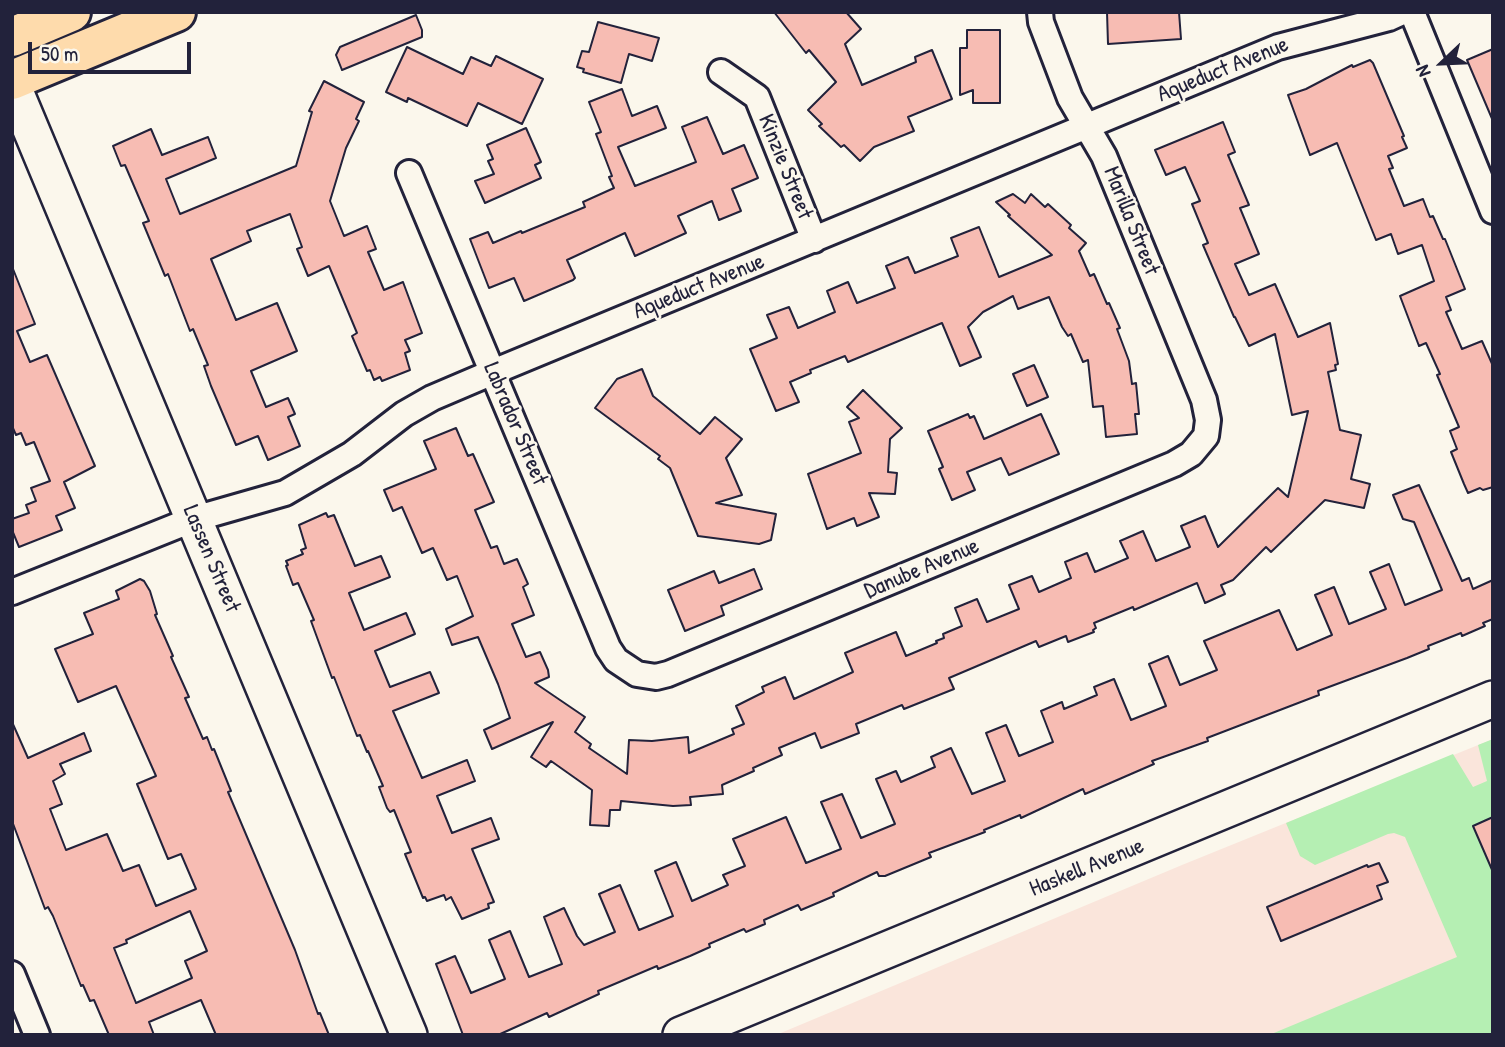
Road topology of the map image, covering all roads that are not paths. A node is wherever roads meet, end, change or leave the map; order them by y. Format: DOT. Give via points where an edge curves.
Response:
graph roads {
  1 [pos="114,12"];
  2 [pos="176,12"];
  3 [pos="1041,12"];
  4 [pos="1402,12"];
  5 [pos="1412,12"];
  6 [pos="45,35"];
  7 [pos="12,54"];
  8 [pos="721,72"];
  9 [pos="12,82"];
  10 [pos="1086,125"];
  11 [pos="409,173"];
  12 [pos="1493,211"];
  13 [pos="814,240"];
  14 [pos="493,372"];
  15 [pos="1206,436"];
  16 [pos="194,519"];
  17 [pos="12,592"];
  18 [pos="628,670"];
  19 [pos="1493,699"];
  20 [pos="12,974"];
  21 [pos="37,1035"];
  22 [pos="409,1035"];
  23 [pos="681,1035"];
  1 -- 6 [label="highway"];
  2 -- 6 [label="highway"];
  3 -- 10 [label="street, Marilla Street" via="1041,23 1070,98"];
  4 -- 10 [label="street, Aqueduct Avenue" via="1278,47"];
  5 -- 12 [label="street"];
  6 -- 7 [label="highway"];
  6 -- 9 [label="highway"];
  8 -- 13 [label="street, Kinzie Street" via="757,97"];
  9 -- 16 [label="main road, Lassen Street"];
  10 -- 13 [label="street, Aqueduct Avenue"];
  10 -- 15 [label="street, Marilla Street" via="1104,156 1204,400"];
  11 -- 14 [label="street, Labrador Street"];
  13 -- 14 [label="street, Aqueduct Avenue"];
  14 -- 16 [label="street, Aqueduct Avenue" via="404,414 300,486"];
  14 -- 18 [label="street, Labrador Street" via="608,648"];
  15 -- 18 [label="street, Danube Avenue" via="1191,454 1174,464 668,674 646,676"];
  16 -- 17 [label="street, Aqueduct Avenue"];
  16 -- 22 [label="main road, Lassen Street"];
  19 -- 23 [label="main road, Haskell Avenue"];
  20 -- 21 [label="street"];
}
